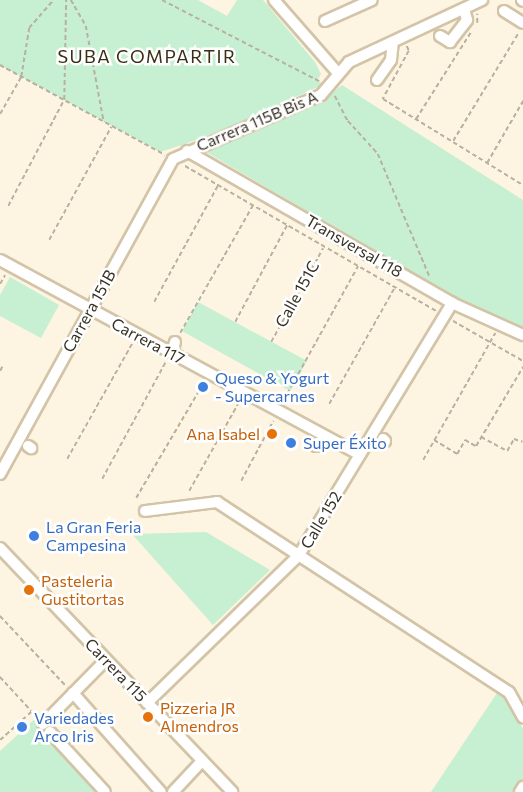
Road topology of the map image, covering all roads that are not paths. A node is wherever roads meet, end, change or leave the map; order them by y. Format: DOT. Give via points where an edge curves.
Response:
graph roads {
  1 [pos="274,0"];
  2 [pos="372,0"];
  3 [pos="473,5"];
  4 [pos="504,12"];
  5 [pos="325,21"];
  6 [pos="523,25"];
  7 [pos="440,36"];
  8 [pos="398,40"];
  9 [pos="337,72"];
  10 [pos="377,80"];
  11 [pos="181,154"];
  12 [pos="5,263"];
  13 [pos="452,303"];
  14 [pos="90,309"];
  15 [pos="523,335"];
  16 [pos="360,455"];
  17 [pos="0,474"];
  18 [pos="145,511"];
  19 [pos="1,550"];
  20 [pos="299,555"];
  21 [pos="106,660"];
  22 [pos="73,693"];
  23 [pos="147,703"];
  24 [pos="523,717"];
  25 [pos="202,761"];
  26 [pos="523,787"];
  27 [pos="105,792"];
  28 [pos="161,792"];
  29 [pos="173,792"];
  30 [pos="232,792"];
  31 [pos="520,792"];
  1 -- 9 [label="street"];
  2 -- 5 [label="street"];
  3 -- 7 [label="street" via="450,42"];
  3 -- 8 [label="street"];
  4 -- 6 [label="street"];
  8 -- 9 [label="street"];
  8 -- 10 [label="street" via="391,60"];
  9 -- 11 [label="street, Carrera 115B Bis A" via="330,87"];
  11 -- 13 [label="street, Transversal 118"];
  11 -- 14 [label="street, Carrera 151B"];
  12 -- 14 [label="street, Carrera 117"];
  13 -- 15 [label="street, Transversal 118"];
  13 -- 16 [label="street, Calle 152"];
  14 -- 16 [label="street, Carrera 117" via="137,335 175,344 208,374"];
  14 -- 17 [label="street, Carrera 151B"];
  16 -- 20 [label="street, Calle 152"];
  18 -- 20 [label="street" via="217,502"];
  19 -- 21 [label="street, Carrera 115"];
  20 -- 23 [label="street, Calle 152"];
  20 -- 24 [label="street" via="509,692"];
  21 -- 22 [label="street"];
  21 -- 23 [label="street, Carrera 115"];
  22 -- 27 [label="street" via="47,728"];
  22 -- 28 [label="street"];
  23 -- 25 [label="street, Carrera 115"];
  25 -- 29 [label="street"];
  25 -- 30 [label="street, Carrera 115"];
  26 -- 31 [label="street"];
}
